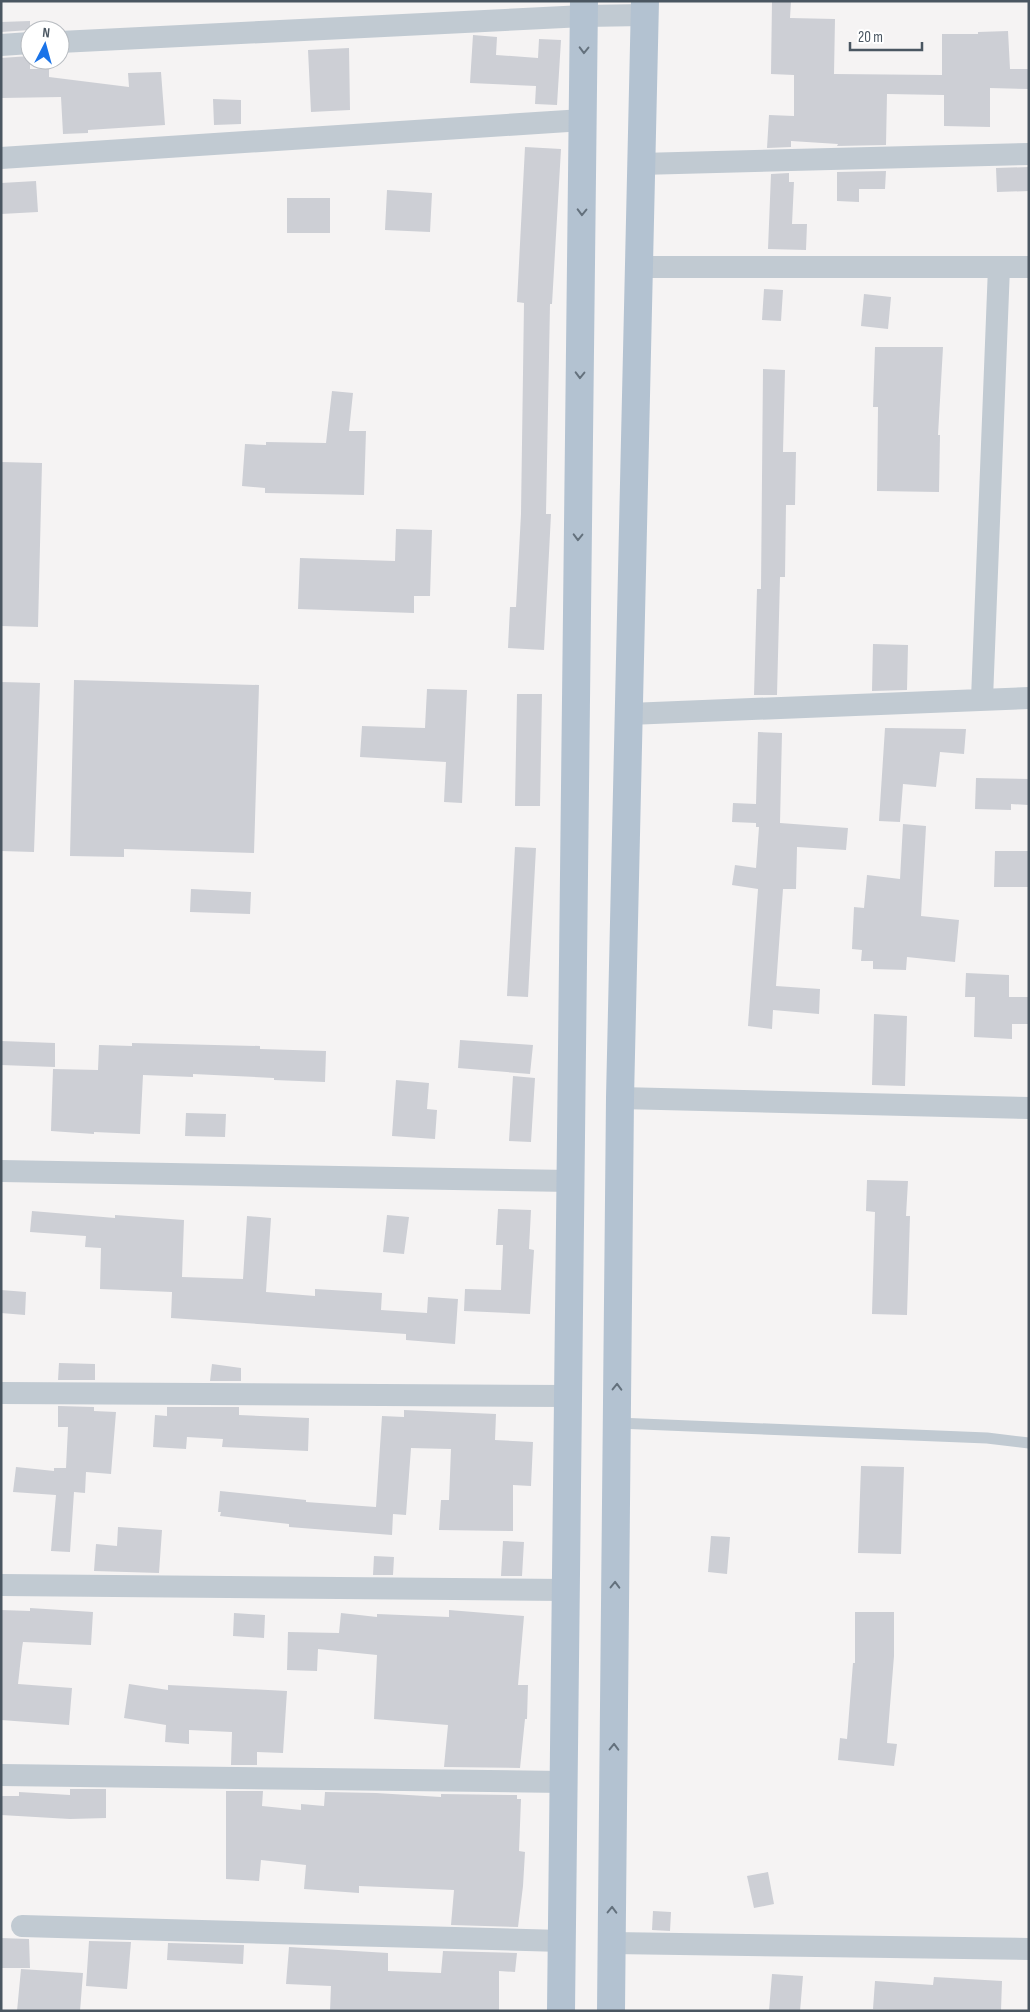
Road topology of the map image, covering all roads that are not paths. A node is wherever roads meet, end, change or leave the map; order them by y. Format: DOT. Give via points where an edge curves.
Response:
graph roads {
  1 [pos="644,8"];
  2 [pos="584,9"];
  3 [pos="70,41"];
  4 [pos="20,44"];
  5 [pos="1,45"];
  6 [pos="583,120"];
  7 [pos="1029,154"];
  8 [pos="1,158"];
  9 [pos="640,164"];
  10 [pos="638,267"];
  11 [pos="999,267"];
  12 [pos="1029,267"];
  13 [pos="1029,698"];
  14 [pos="982,699"];
  15 [pos="629,714"];
  16 [pos="620,1098"];
  17 [pos="1029,1108"];
  18 [pos="1,1171"];
  19 [pos="570,1180"];
  20 [pos="1,1393"];
  21 [pos="568,1396"];
  22 [pos="617,1423"];
  23 [pos="1029,1443"];
  24 [pos="1,1585"];
  25 [pos="566,1590"];
  26 [pos="1,1775"];
  27 [pos="564,1782"];
  28 [pos="22,1926"];
  29 [pos="562,1942"];
  30 [pos="612,1943"];
  31 [pos="1029,1949"];
  32 [pos="561,2011"];
  33 [pos="611,2011"];
  1 -- 2 [label="street"];
  1 -- 9 [label="main road"];
  2 -- 3 [label="street"];
  2 -- 6 [label="main road, one-way"];
  4 -- 5 [label="street"];
  6 -- 8 [label="street"];
  6 -- 19 [label="main road, one-way"];
  7 -- 9 [label="street"];
  9 -- 10 [label="main road"];
  10 -- 11 [label="street"];
  10 -- 15 [label="main road"];
  11 -- 12 [label="street"];
  11 -- 14 [label="street"];
  13 -- 14 [label="street"];
  14 -- 15 [label="street"];
  15 -- 16 [label="main road"];
  16 -- 17 [label="street"];
  22 -- 16 [label="main road, one-way"];
  18 -- 19 [label="street"];
  19 -- 21 [label="main road"];
  20 -- 21 [label="street"];
  21 -- 25 [label="main road"];
  22 -- 23 [label="lane" via="978,1438"];
  30 -- 22 [label="main road, one-way"];
  24 -- 25 [label="street"];
  25 -- 27 [label="main road"];
  26 -- 27 [label="street"];
  27 -- 29 [label="main road"];
  28 -- 29 [label="street"];
  29 -- 32 [label="main road"];
  30 -- 31 [label="street"];
  30 -- 33 [label="main road"];
}
